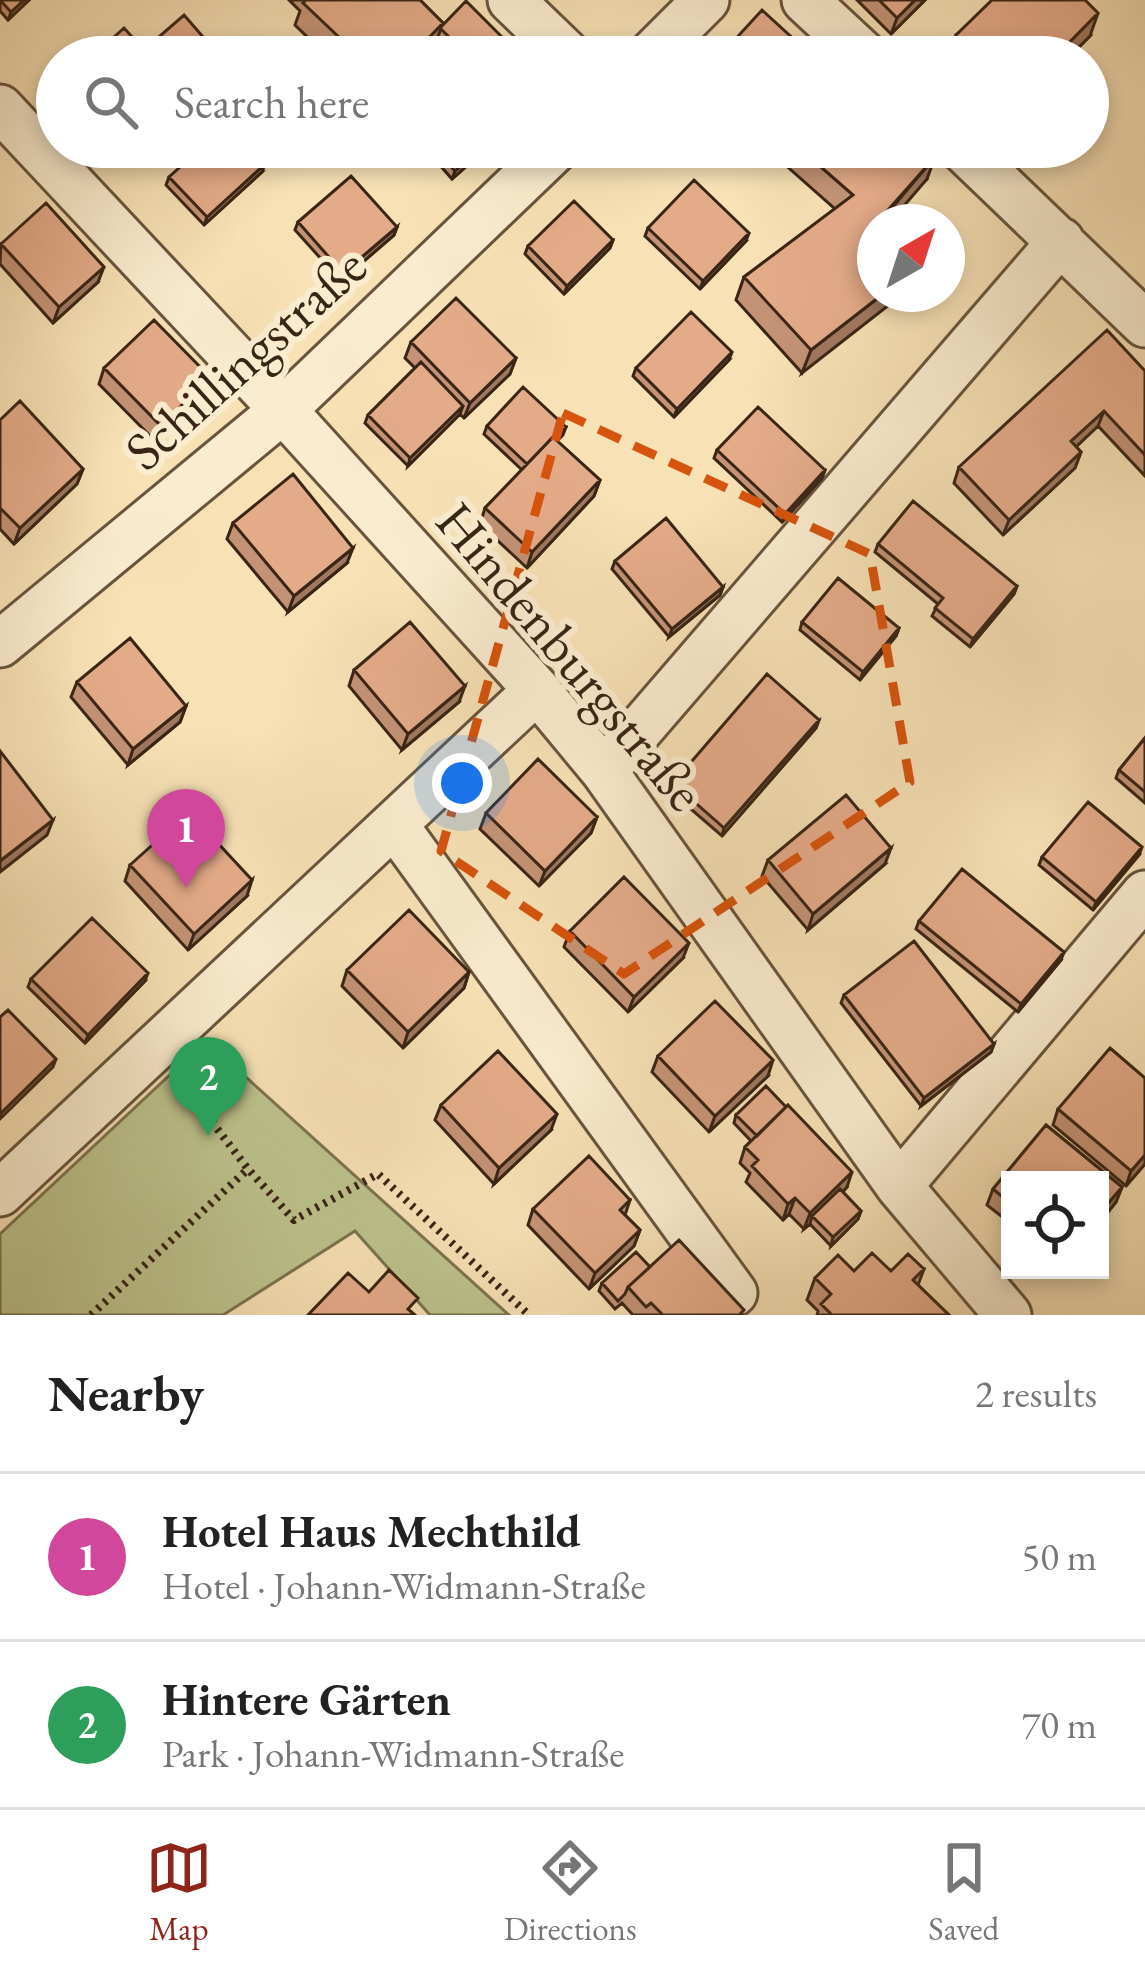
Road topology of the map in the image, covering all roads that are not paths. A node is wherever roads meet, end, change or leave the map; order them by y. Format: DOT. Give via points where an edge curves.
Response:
graph roads {
  1 [pos="511,0"];
  2 [pos="706,0"];
  3 [pos="806,0"];
  4 [pos="548,36"];
  5 [pos="671,36"];
  6 [pos="844,36"];
  7 [pos="0,108"];
  8 [pos="36,146"];
  9 [pos="56,168"];
  10 [pos="535,168"];
  11 [pos="983,168"];
  12 [pos="1061,242"];
  13 [pos="1145,324"];
  14 [pos="283,410"];
  15 [pos="1,642"];
  16 [pos="537,690"];
  17 [pos="604,772"];
  18 [pos="394,824"];
  19 [pos="1145,894"];
  20 [pos="899,1186"];
  21 [pos="0,1193"];
  22 [pos="734,1293"];
  23 [pos="1008,1315"];
  1 -- 4 [label="street"];
  2 -- 5 [label="street"];
  3 -- 6 [label="street"];
  7 -- 8 [label="street, Hindenburgstraße"];
  9 -- 14 [label="street, Hindenburgstraße"];
  10 -- 14 [label="street, Schillingstraße"];
  11 -- 12 [label="street"];
  12 -- 13 [label="street"];
  12 -- 17 [label="street"];
  14 -- 15 [label="street, Schillingstraße"];
  14 -- 16 [label="street, Hindenburgstraße"];
  16 -- 17 [label="street, Hindenburgstraße"];
  16 -- 18 [label="street"];
  17 -- 20 [label="street, Hindenburgstraße"];
  18 -- 21 [label="street"];
  18 -- 22 [label="street"];
  19 -- 20 [label="street"];
  20 -- 23 [label="street, Hindenburgstraße"];
}
